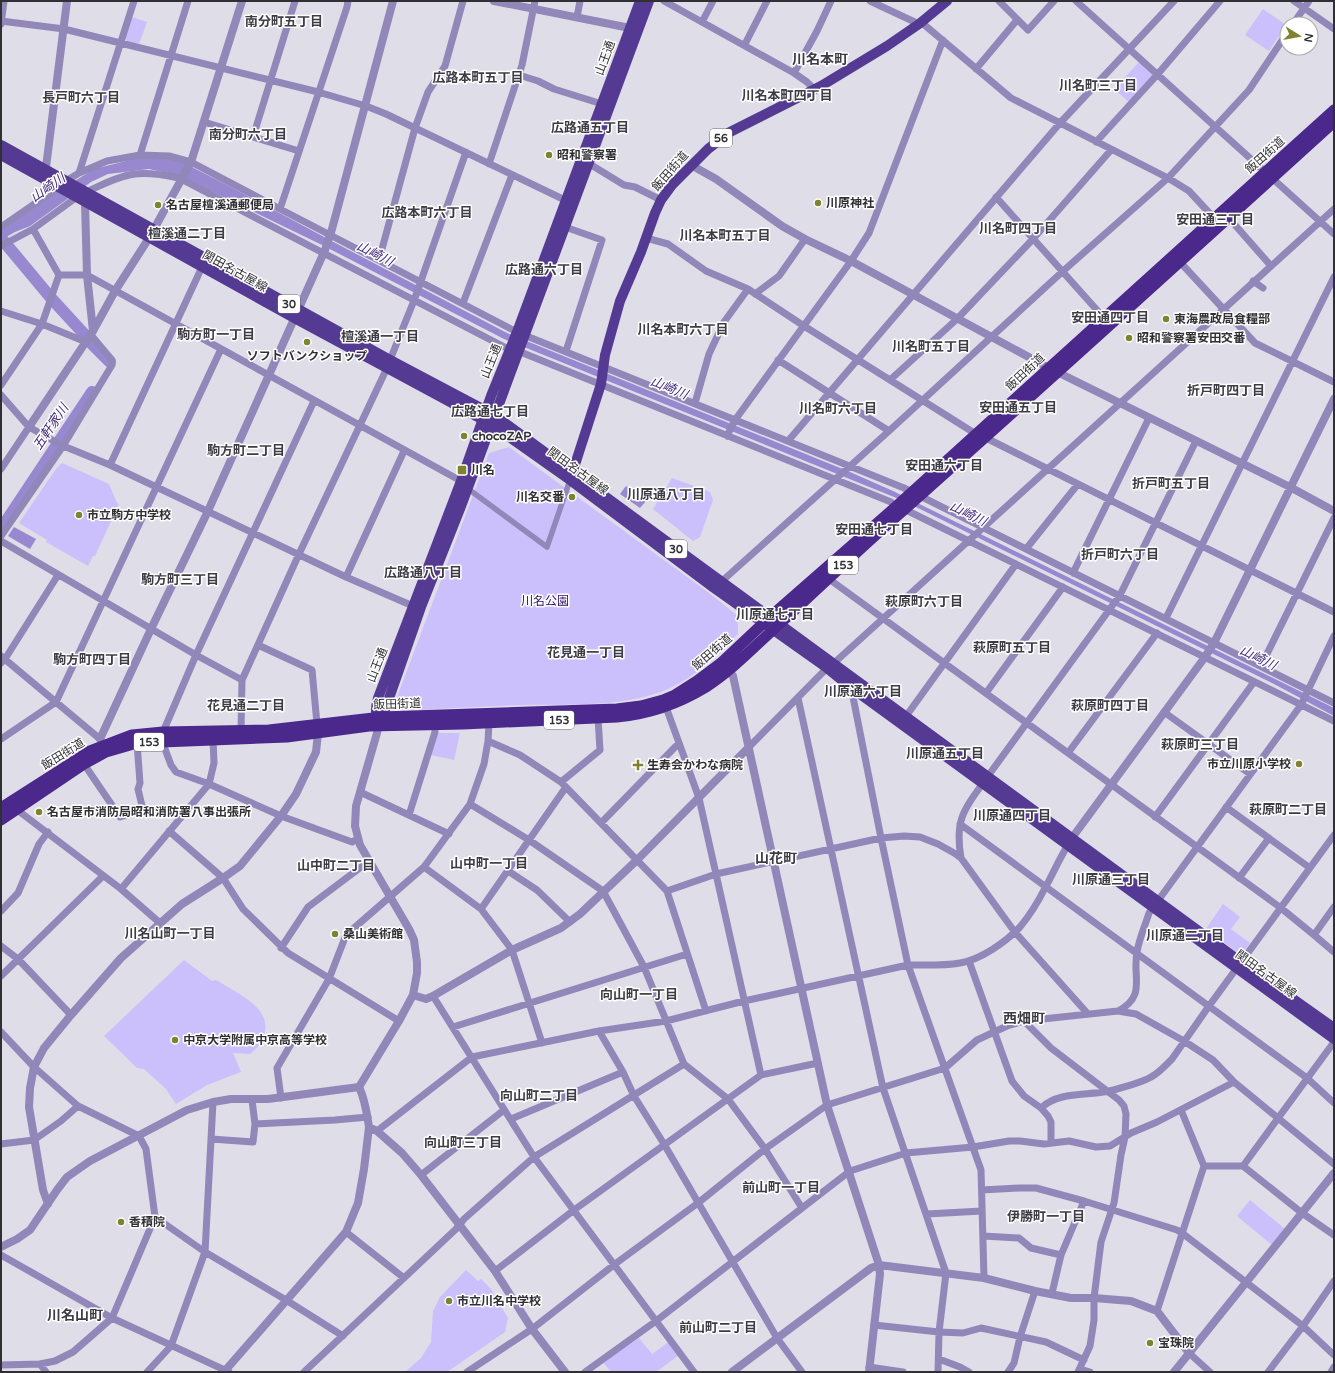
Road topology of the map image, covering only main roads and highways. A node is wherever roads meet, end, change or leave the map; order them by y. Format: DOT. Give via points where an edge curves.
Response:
graph roads {
  1 [pos="640,1"];
  2 [pos="649,1"];
  3 [pos="947,1"];
  4 [pos="1334,110"];
  5 [pos="1334,122"];
  6 [pos="1,145"];
  7 [pos="1,155"];
  8 [pos="45,174"];
  9 [pos="1269,174"];
  10 [pos="570,202"];
  11 [pos="152,234"];
  12 [pos="296,313"];
  13 [pos="520,334"];
  14 [pos="1053,370"];
  15 [pos="488,417"];
  16 [pos="571,476"];
  17 [pos="464,485"];
  18 [pos="902,507"];
  19 [pos="767,620"];
  20 [pos="776,627"];
  21 [pos="830,666"];
  22 [pos="379,720"];
  23 [pos="903,720"];
  24 [pos="318,729"];
  25 [pos="162,736"];
  26 [pos="103,745"];
  27 [pos="2,817"];
  28 [pos="1239,965"];
  29 [pos="1334,1028"];
  30 [pos="1334,1039"];
  1 -- 10 [label="main road, 山王通" via="602,104"];
  2 -- 10 [label="main road, 山王通" via="588,163"];
  3 -- 16 [label="main road, 飯田街道 / 56" via="887,46 814,89 730,132 708,149 672,185 661,200 620,301 605,356 601,384"];
  4 -- 9 [label="highway, 飯田街道 / 153"];
  5 -- 9 [label="highway, 飯田街道 / 153"];
  6 -- 8 [label="main road, 関田名古屋線 / 30"];
  7 -- 8 [label="main road, 関田名古屋線 / 30"];
  8 -- 11 [label="main road, 関田名古屋線 / 30"];
  9 -- 14 [label="highway, 飯田街道 / 153" via="1214,218 1104,318"];
  9 -- 14 [label="highway, 飯田街道 / 153" via="1228,218"];
  10 -- 13 [label="main road, 山王通"];
  10 -- 13 [label="main road, 山王通" via="565,227"];
  11 -- 12 [label="main road, 関田名古屋線 / 30"];
  11 -- 12 [label="main road, 関田名古屋線 / 30" via="202,267"];
  12 -- 15 [label="main road, 関田名古屋線 / 30"];
  13 -- 15 [label="main road, 山王通"];
  14 -- 18 [label="highway, 飯田街道 / 153"];
  15 -- 16 [label="main road, 関田名古屋線 / 30"];
  15 -- 17 [label="main road, 山王通"];
  16 -- 19 [label="main road, 関田名古屋線 / 30" via="721,582"];
  16 -- 19 [label="main road, 関田名古屋線 / 30" via="714,588"];
  17 -- 22 [label="main road, 山王通"];
  17 -- 22 [label="main road, 山王通" via="378,698 375,708"];
  18 -- 19 [label="highway, 飯田街道 / 153"];
  18 -- 20 [label="highway, 飯田街道 / 153"];
  19 -- 20 [label="main road, 関田名古屋線 / 30"];
  19 -- 22 [label="highway, 飯田街道 / 153" via="697,681 675,695 632,708"];
  20 -- 21 [label="main road, 関田名古屋線 / 30"];
  20 -- 22 [label="highway, 飯田街道 / 153" via="728,671 705,688 666,707 638,715 435,725"];
  21 -- 23 [label="main road, 関田名古屋線 / 30"];
  21 -- 23 [label="main road, 関田名古屋線 / 30" via="853,689"];
  22 -- 24 [label="highway, 飯田街道 / 153"];
  23 -- 28 [label="main road, 関田名古屋線 / 30"];
  24 -- 25 [label="highway, 飯田街道 / 153"];
  24 -- 25 [label="highway, 飯田街道 / 153" via="279,738 213,739"];
  25 -- 26 [label="highway, 飯田街道 / 153" via="137,743"];
  25 -- 26 [label="highway, 飯田街道 / 153" via="132,735"];
  26 -- 27 [label="highway, 飯田街道 / 153" via="90,751"];
  26 -- 27 [label="highway, 飯田街道 / 153" via="84,764"];
  28 -- 29 [label="main road, 関田名古屋線 / 30"];
  28 -- 30 [label="main road, 関田名古屋線 / 30"];
}
